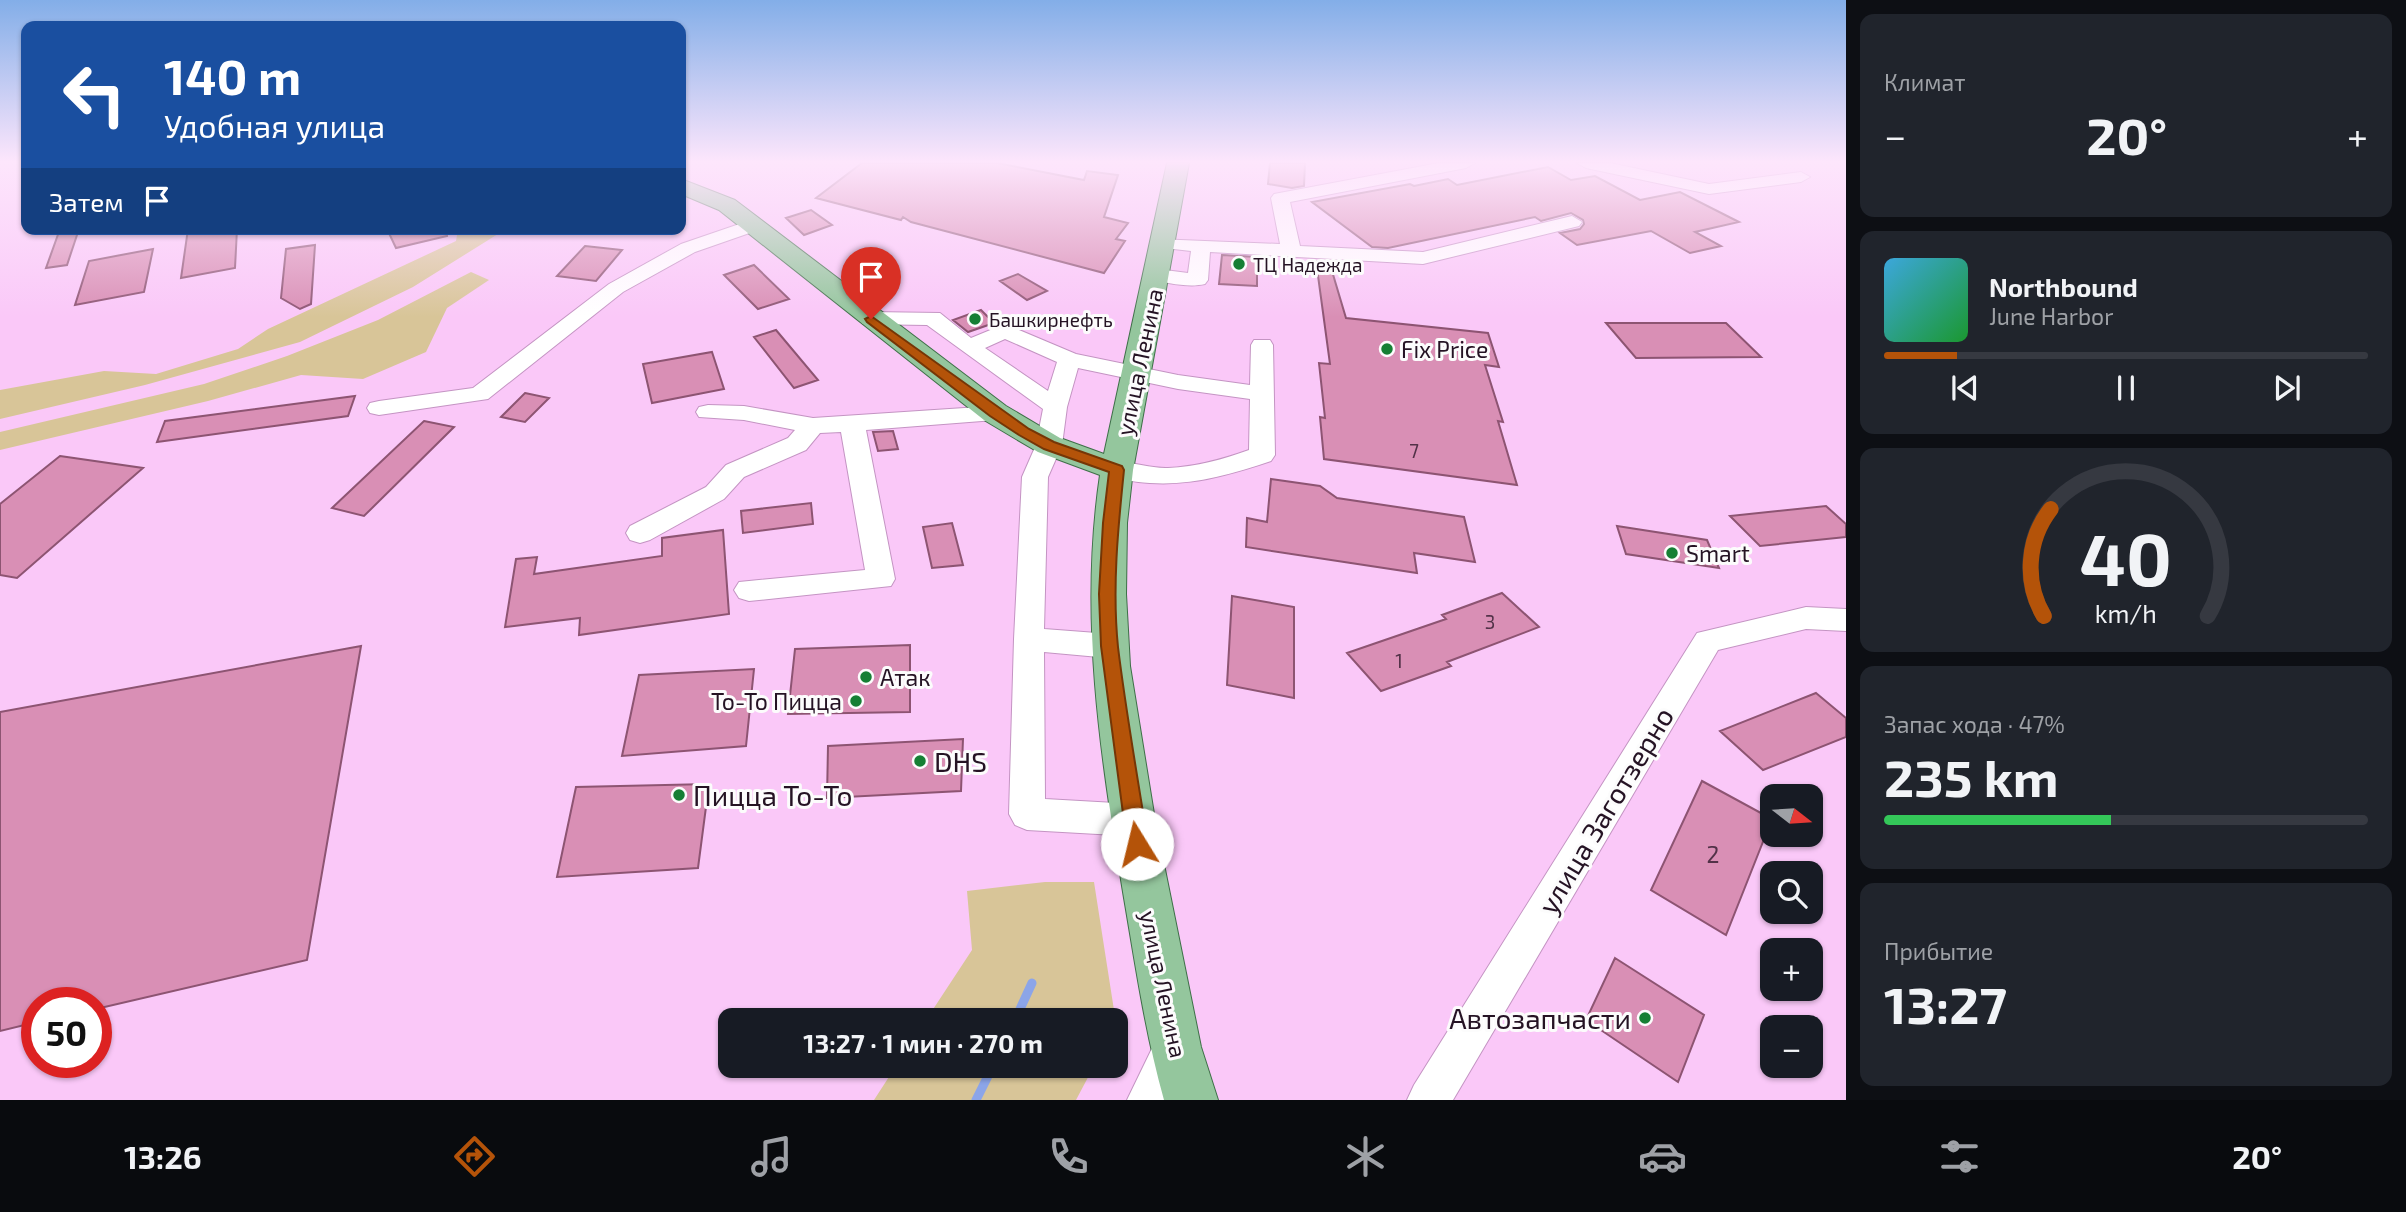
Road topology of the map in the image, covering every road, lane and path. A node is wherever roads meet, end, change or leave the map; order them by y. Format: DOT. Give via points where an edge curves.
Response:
graph roads {
  1 [pos="740,214"];
  2 [pos="1168,214"];
  3 [pos="1283,214"];
  4 [pos="1572,222"];
  5 [pos="754,225"];
  6 [pos="1201,246"];
  7 [pos="1291,251"];
  8 [pos="1160,259"];
  9 [pos="871,319"];
  10 [pos="1262,345"];
  11 [pos="969,347"];
  12 [pos="1069,359"];
  13 [pos="1137,374"];
  14 [pos="1262,394"];
  15 [pos="1055,407"];
  16 [pos="379,408"];
  17 [pos="708,412"];
  18 [pos="995,413"];
  19 [pos="852,423"];
  20 [pos="813,426"];
  21 [pos="1049,445"];
  22 [pos="1117,470"];
  23 [pos="640,533"];
  24 [pos="749,590"];
  25 [pos="1846,620"];
  26 [pos="1029,639"];
  27 [pos="1110,646"];
  28 [pos="1133,820"];
  29 [pos="1175,1047"];
  30 [pos="1149,1100"];
  31 [pos="1191,1100"];
  32 [pos="1429,1100"];
  1 -- 5 [label="main road"];
  2 -- 8 [label="main road, улица Ленина"];
  3 -- 7 [label="street"];
  4 -- 7 [label="street" via="1423,258"];
  5 -- 9 [label="main road"];
  5 -- 16 [label="street" via="688,248 616,288 480,394"];
  6 -- 7 [label="street"];
  6 -- 8 [label="street"];
  6 -- 8 [label="street" via="1198,280"];
  8 -- 13 [label="main road, улица Ленина"];
  9 -- 11 [label="street" via="932,318"];
  9 -- 18 [label="main road"];
  10 -- 14 [label="street"];
  11 -- 12 [label="street" via="1005,331"];
  11 -- 15 [label="street"];
  12 -- 13 [label="street"];
  12 -- 15 [label="street"];
  13 -- 14 [label="street"];
  13 -- 22 [label="main road, улица Ленина"];
  14 -- 22 [label="street" via="1262,455 1223,468 1167,477"];
  15 -- 21 [label="street"];
  17 -- 20 [label="street" via="744,413"];
  18 -- 19 [label="street"];
  18 -- 21 [label="main road"];
  19 -- 20 [label="street"];
  19 -- 24 [label="street" via="881,579"];
  20 -- 23 [label="street" via="797,444 735,471 715,493"];
  21 -- 22 [label="main road"];
  21 -- 26 [label="street" via="1035,477"];
  22 -- 27 [label="main road, улица Ленина" via="1110,535"];
  25 -- 32 [label="street, улица Заготзерно" via="1806,618 1708,641"];
  26 -- 27 [label="street"];
  26 -- 28 [label="street" via="1027,814"];
  27 -- 28 [label="main road, улица Ленина"];
  28 -- 29 [label="main road, улица Ленина"];
  29 -- 30 [label="street"];
  29 -- 31 [label="main road, улица Ленина"];
}
